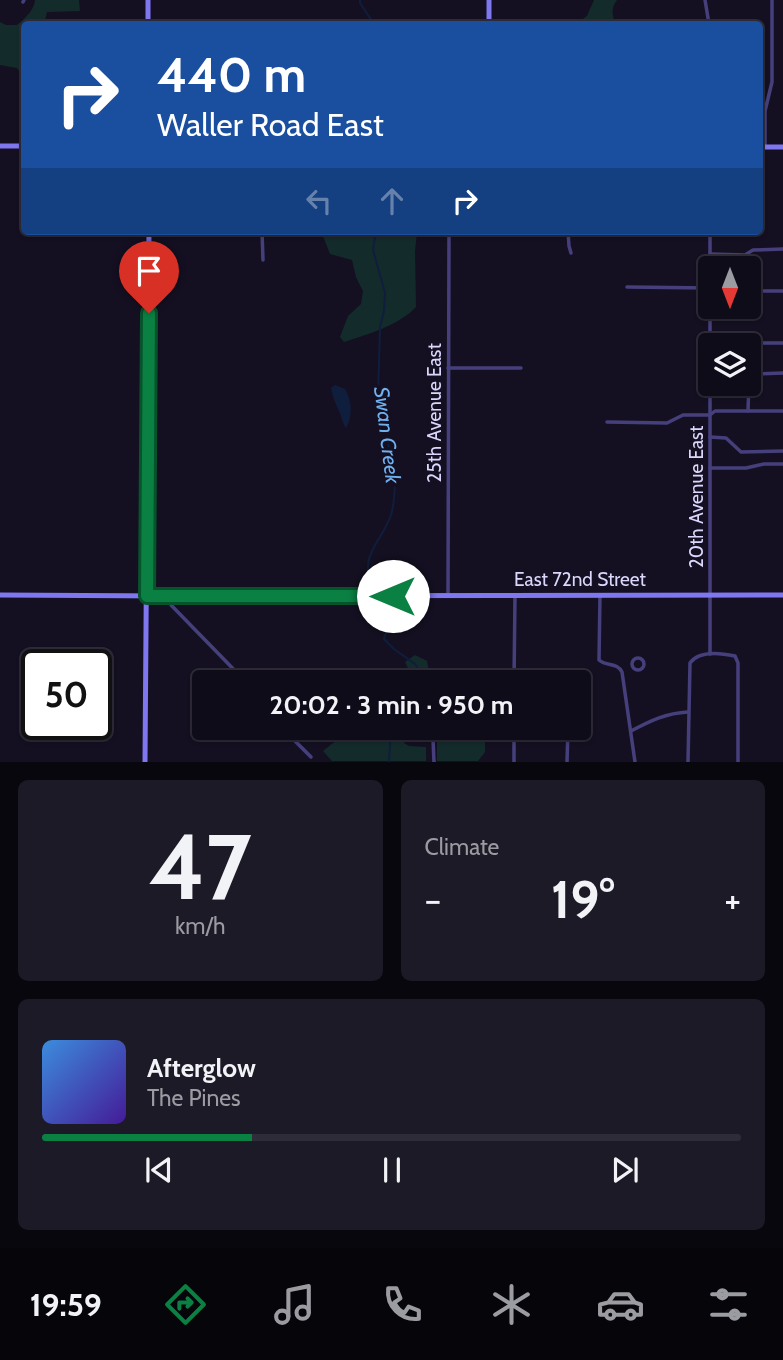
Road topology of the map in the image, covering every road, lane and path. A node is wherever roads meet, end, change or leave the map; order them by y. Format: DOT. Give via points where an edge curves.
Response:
graph roads {
  1 [pos="148,0"];
  2 [pos="489,0"];
  3 [pos="705,0"];
  4 [pos="772,0"];
  5 [pos="148,21"];
  6 [pos="489,21"];
  7 [pos="708,21"];
  8 [pos="763,134"];
  9 [pos="0,146"];
  10 [pos="21,146"];
  11 [pos="763,146"];
  12 [pos="783,146"];
  13 [pos="149,235"];
  14 [pos="262,235"];
  15 [pos="449,235"];
  16 [pos="569,235"];
  17 [pos="710,235"];
  18 [pos="783,249"];
  19 [pos="571,253"];
  20 [pos="710,254"];
  21 [pos="745,255"];
  22 [pos="262,260"];
  23 [pos="627,287"];
  24 [pos="698,288"];
  25 [pos="761,291"];
  26 [pos="783,291"];
  27 [pos="761,343"];
  28 [pos="783,343"];
  29 [pos="448,368"];
  30 [pos="521,368"];
  31 [pos="783,373"];
  32 [pos="761,374"];
  33 [pos="710,396"];
  34 [pos="749,396"];
  35 [pos="748,411"];
  36 [pos="783,411"];
  37 [pos="710,415"];
  38 [pos="607,422"];
  39 [pos="710,438"];
  40 [pos="783,452"];
  41 [pos="783,464"];
  42 [pos="710,468"];
  43 [pos="0,595"];
  44 [pos="515,595"];
  45 [pos="600,595"];
  46 [pos="711,595"];
  47 [pos="783,595"];
  48 [pos="147,596"];
  49 [pos="167,596"];
  50 [pos="448,596"];
  51 [pos="710,654"];
  52 [pos="633,667"];
  53 [pos="234,670"];
  54 [pos="514,670"];
  55 [pos="622,672"];
  56 [pos="688,712"];
  57 [pos="631,730"];
  58 [pos="294,740"];
  59 [pos="433,740"];
  60 [pos="514,740"];
  61 [pos="568,740"];
  62 [pos="311,757"];
  63 [pos="145,761"];
  64 [pos="434,761"];
  65 [pos="514,761"];
  66 [pos="567,761"];
  67 [pos="635,761"];
  68 [pos="688,761"];
  69 [pos="738,761"];
  1 -- 5 [label="main road"];
  2 -- 6 [label="main road"];
  3 -- 7 [label="street"];
  4 -- 8 [label="street" via="772,82"];
  9 -- 10 [label="main road"];
  11 -- 12 [label="main road"];
  13 -- 48 [label="main road"];
  14 -- 22 [label="street"];
  15 -- 29 [label="street, 25th Avenue East"];
  16 -- 19 [label="street"];
  17 -- 20 [label="street, 20th Avenue East"];
  18 -- 21 [label="street"];
  20 -- 21 [label="street"];
  23 -- 24 [label="street"];
  25 -- 26 [label="street"];
  27 -- 28 [label="street"];
  29 -- 30 [label="street"];
  29 -- 50 [label="street, 25th Avenue East"];
  31 -- 32 [label="street"];
  33 -- 37 [label="street, 20th Avenue East"];
  34 -- 35 [label="street"];
  35 -- 36 [label="street"];
  35 -- 37 [label="street"];
  37 -- 38 [label="street" via="683,415 667,424"];
  37 -- 39 [label="street, 20th Avenue East"];
  39 -- 40 [label="street" via="726,438 741,452"];
  39 -- 42 [label="street, 20th Avenue East"];
  41 -- 42 [label="street"];
  42 -- 46 [label="street, 20th Avenue East"];
  43 -- 48 [label="main road, East 72nd Street"];
  44 -- 45 [label="main road, East 72nd Street"];
  44 -- 50 [label="main road, East 72nd Street"];
  44 -- 54 [label="street"];
  45 -- 46 [label="main road, East 72nd Street"];
  45 -- 55 [label="street" via="600,662 616,665"];
  46 -- 47 [label="main road, East 72nd Street"];
  46 -- 51 [label="street, 20th Avenue East"];
  48 -- 49 [label="main road, East 72nd Street"];
  48 -- 63 [label="main road"];
  49 -- 50 [label="main road, East 72nd Street"];
  49 -- 53 [label="street" via="171,606"];
  51 -- 56 [label="street" via="699,655 690,663"];
  51 -- 69 [label="street" via="737,659"];
  52 -- 55 [label="street"];
  55 -- 57 [label="street"];
  56 -- 57 [label="street" via="661,716"];
  56 -- 68 [label="street"];
  57 -- 67 [label="street"];
  58 -- 62 [label="street"];
  59 -- 64 [label="street"];
  60 -- 65 [label="street"];
  61 -- 66 [label="street"];
}
